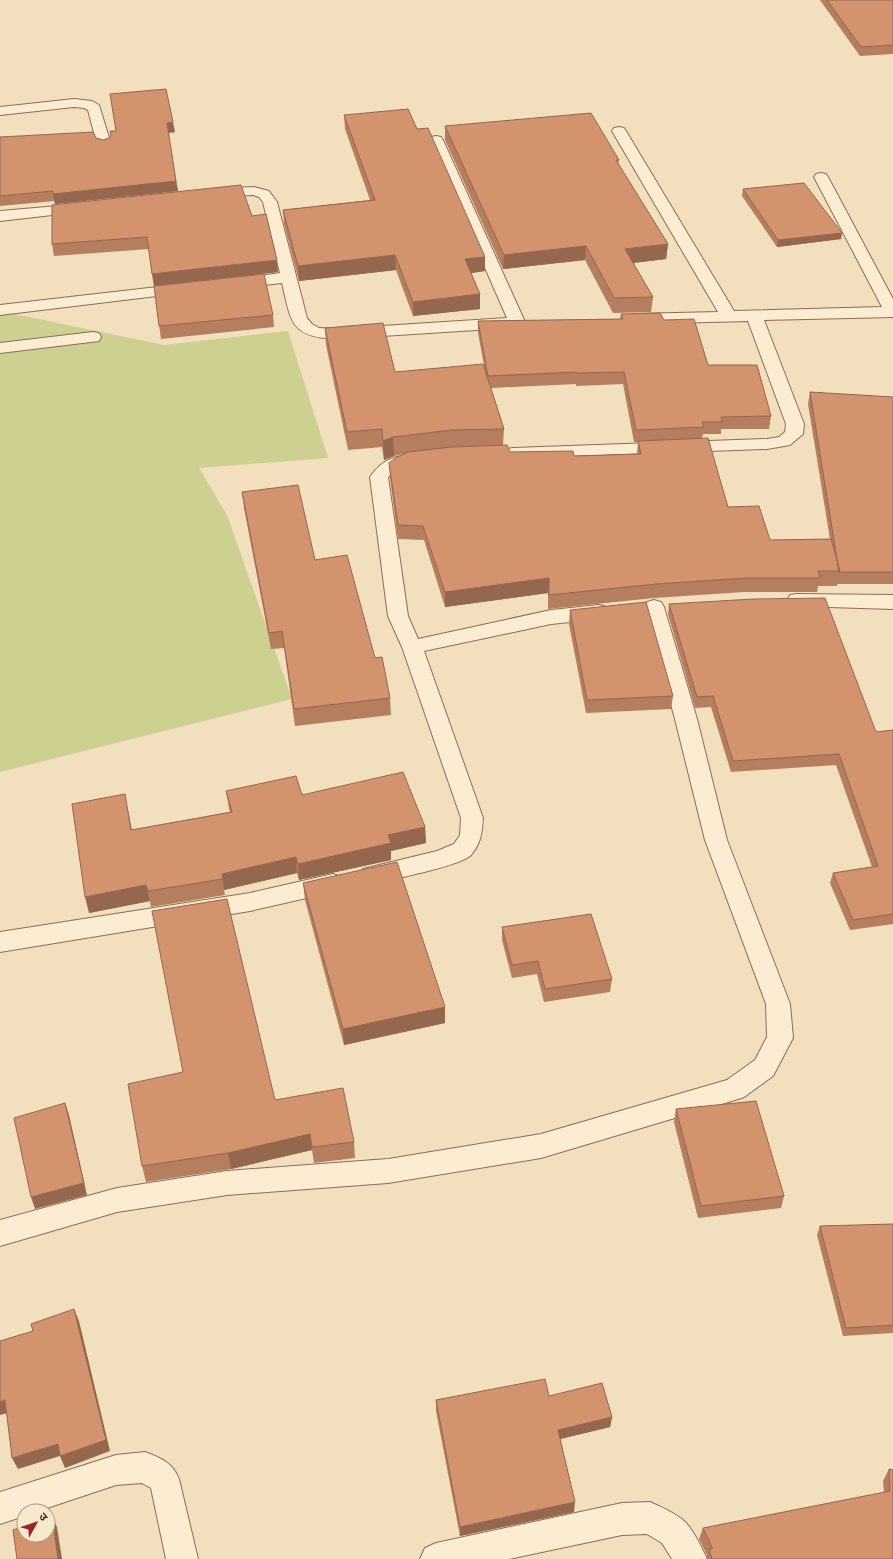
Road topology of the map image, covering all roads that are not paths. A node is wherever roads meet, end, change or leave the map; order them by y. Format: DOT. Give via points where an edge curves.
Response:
graph roads {
  1 [pos="0,111"];
  2 [pos="619,131"];
  3 [pos="436,140"];
  4 [pos="104,144"];
  5 [pos="821,177"];
  6 [pos="196,195"];
  7 [pos="94,206"];
  8 [pos="0,216"];
  9 [pos="289,277"];
  10 [pos="218,285"];
  11 [pos="195,288"];
  12 [pos="0,310"];
  13 [pos="893,312"];
  14 [pos="729,317"];
  15 [pos="755,317"];
  16 [pos="619,320"];
  17 [pos="93,337"];
  18 [pos="0,348"];
  19 [pos="497,454"];
  20 [pos="437,457"];
  21 [pos="782,600"];
  22 [pos="893,602"];
  23 [pos="654,607"];
  24 [pos="615,611"];
  25 [pos="412,647"];
  26 [pos="0,942"];
  27 [pos="0,1233"];
  28 [pos="0,1508"];
  29 [pos="182,1559"];
  30 [pos="436,1559"];
  31 [pos="691,1559"];
  1 -- 4 [label="street" via="74,103 87,104 94,108"];
  2 -- 14 [label="street"];
  3 -- 9 [label="street" via="525,322 335,334 314,332 305,327 299,318"];
  5 -- 13 [label="street"];
  6 -- 9 [label="street" via="235,191 264,194 270,202"];
  7 -- 8 [label="street"];
  9 -- 10 [label="street"];
  11 -- 12 [label="street"];
  13 -- 15 [label="street"];
  14 -- 15 [label="street"];
  14 -- 16 [label="street"];
  15 -- 19 [label="street" via="795,424 794,434 784,442"];
  17 -- 18 [label="street"];
  20 -- 25 [label="street" via="400,461 386,467 379,477 398,616"];
  21 -- 22 [label="street"];
  23 -- 27 [label="street" via="686,719 716,840 778,1004 780,1038 764,1068 735,1089 541,1146 388,1171 227,1183 117,1200"];
  24 -- 25 [label="street" via="552,617"];
  25 -- 26 [label="street" via="472,818 471,836 462,850 441,859 250,902"];
  28 -- 29 [label="street" via="116,1470 145,1467 164,1479"];
  30 -- 31 [label="street" via="622,1519 650,1518 673,1532"];
}
